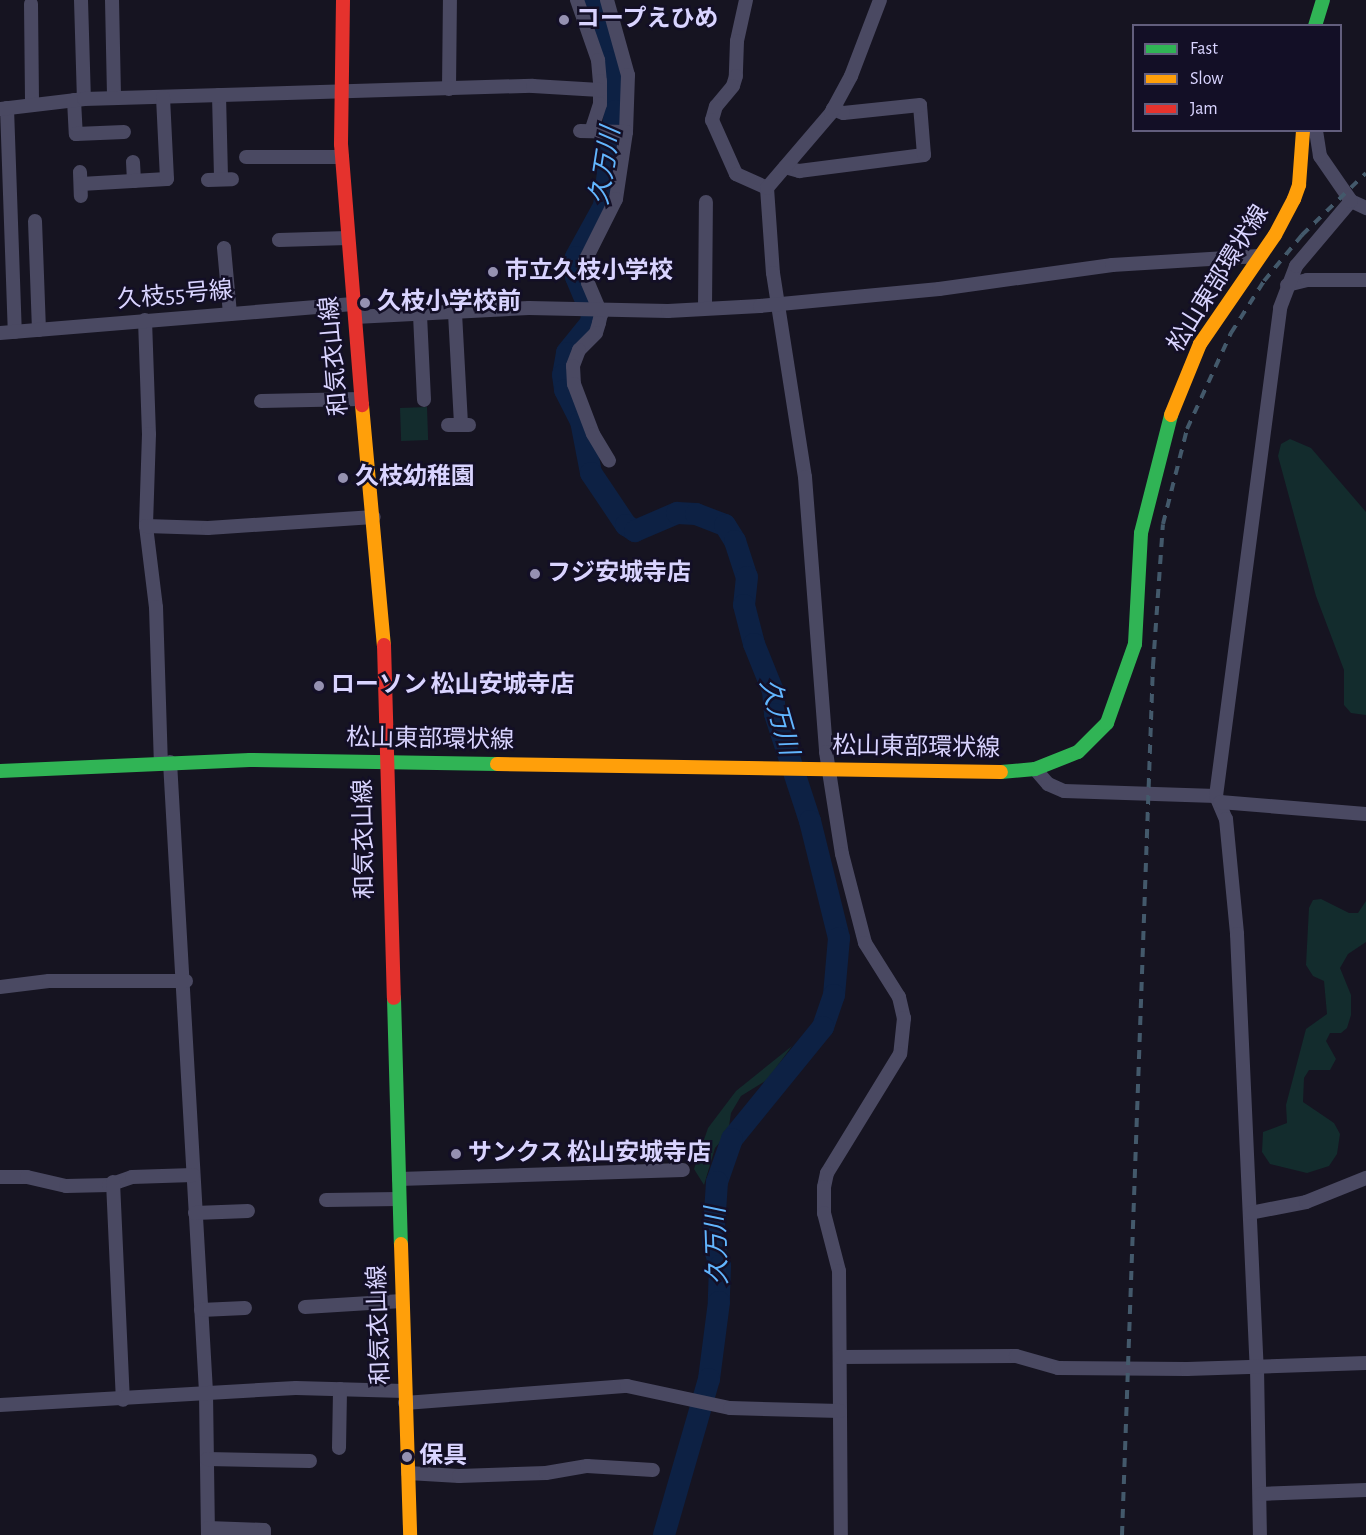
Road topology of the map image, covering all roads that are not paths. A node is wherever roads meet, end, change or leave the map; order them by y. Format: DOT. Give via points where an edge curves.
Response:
graph roads {
  1 [pos="81,0"];
  2 [pos="112,0"];
  3 [pos="343,0"];
  4 [pos="450,0"];
  5 [pos="577,0"];
  6 [pos="607,0"];
  7 [pos="746,0"];
  8 [pos="880,0"];
  9 [pos="1323,0"];
  10 [pos="31,4"];
  11 [pos="1316,24"];
  12 [pos="449,89"];
  13 [pos="600,90"];
  14 [pos="0,93"];
  15 [pos="340,93"];
  16 [pos="219,96"];
  17 [pos="163,97"];
  18 [pos="114,98"];
  19 [pos="79,99"];
  20 [pos="32,105"];
  21 [pos="3,108"];
  22 [pos="833,109"];
  23 [pos="624,132"];
  24 [pos="1303,132"];
  25 [pos="1316,132"];
  26 [pos="116,136"];
  27 [pos="246,157"];
  28 [pos="342,157"];
  29 [pos="134,162"];
  30 [pos="785,167"];
  31 [pos="220,179"];
  32 [pos="134,181"];
  33 [pos="81,184"];
  34 [pos="767,188"];
  35 [pos="1351,201"];
  36 [pos="706,202"];
  37 [pos="1366,208"];
  38 [pos="35,221"];
  39 [pos="348,238"];
  40 [pos="279,240"];
  41 [pos="224,248"];
  42 [pos="1259,256"];
  43 [pos="1366,280"];
  44 [pos="1287,285"];
  45 [pos="777,302"];
  46 [pos="593,307"];
  47 [pos="705,308"];
  48 [pos="354,311"];
  49 [pos="455,313"];
  50 [pos="230,314"];
  51 [pos="420,315"];
  52 [pos="145,320"];
  53 [pos="39,330"];
  54 [pos="15,332"];
  55 [pos="0,333"];
  56 [pos="361,399"];
  57 [pos="424,400"];
  58 [pos="261,401"];
  59 [pos="460,425"];
  60 [pos="609,461"];
  61 [pos="374,517"];
  62 [pos="146,526"];
  63 [pos="386,761"];
  64 [pos="166,762"];
  65 [pos="825,769"];
  66 [pos="1035,769"];
  67 [pos="0,771"];
  68 [pos="1218,799"];
  69 [pos="1366,814"];
  70 [pos="186,981"];
  71 [pos="0,987"];
  72 [pos="683,1170"];
  73 [pos="193,1175"];
  74 [pos="0,1177"];
  75 [pos="1366,1178"];
  76 [pos="399,1179"];
  77 [pos="113,1182"];
  78 [pos="399,1199"];
  79 [pos="326,1200"];
  80 [pos="248,1211"];
  81 [pos="195,1213"];
  82 [pos="1250,1213"];
  83 [pos="402,1301"];
  84 [pos="305,1307"];
  85 [pos="245,1308"];
  86 [pos="201,1310"];
  87 [pos="840,1357"];
  88 [pos="1366,1363"];
  89 [pos="1257,1368"];
  90 [pos="340,1389"];
  91 [pos="206,1394"];
  92 [pos="404,1397"];
  93 [pos="123,1400"];
  94 [pos="0,1406"];
  95 [pos="840,1411"];
  96 [pos="339,1448"];
  97 [pos="207,1459"];
  98 [pos="310,1461"];
  99 [pos="653,1470"];
  100 [pos="408,1473"];
  101 [pos="1366,1490"];
  102 [pos="1260,1494"];
  103 [pos="208,1531"];
  104 [pos="264,1535"];
  105 [pos="410,1535"];
  106 [pos="841,1535"];
  107 [pos="1260,1535"];
  1 -- 19 [label="street"];
  2 -- 18 [label="street"];
  3 -- 15 [label="main road, 和気衣山線"];
  4 -- 12 [label="street"];
  5 -- 13 [label="street" via="598,60"];
  6 -- 23 [label="street" via="628,75"];
  7 -- 34 [label="street" via="737,41 736,76 733,86 716,106 712,120 736,174"];
  8 -- 22 [label="street"];
  9 -- 11 [label="main road"];
  10 -- 20 [label="street"];
  12 -- 13 [label="street" via="533,86"];
  12 -- 15 [label="street"];
  13 -- 23 [label="street" via="597,118 589,131"];
  14 -- 21 [label="street"];
  15 -- 16 [label="street"];
  15 -- 28 [label="main road, 和気衣山線"];
  16 -- 17 [label="street"];
  16 -- 31 [label="street"];
  17 -- 18 [label="street"];
  17 -- 32 [label="street" via="171,143 167,180"];
  18 -- 19 [label="street"];
  19 -- 20 [label="street"];
  19 -- 26 [label="street" via="76,134"];
  20 -- 21 [label="street"];
  21 -- 54 [label="street"];
  22 -- 30 [label="street"];
  22 -- 30 [label="street" via="843,113 920,105 924,154 799,171"];
  23 -- 46 [label="street" via="616,199 585,261"];
  24 -- 42 [label="main road, 松山東部環状線" via="1299,185 1294,200"];
  25 -- 35 [label="street" via="1320,156"];
  27 -- 28 [label="street"];
  28 -- 39 [label="main road, 和気衣山線"];
  29 -- 32 [label="street"];
  30 -- 34 [label="street"];
  32 -- 33 [label="street"];
  34 -- 45 [label="street"];
  35 -- 37 [label="street"];
  35 -- 44 [label="street" via="1296,266"];
  36 -- 47 [label="street"];
  38 -- 53 [label="street"];
  39 -- 40 [label="street"];
  39 -- 48 [label="main road, 和気衣山線"];
  41 -- 50 [label="street"];
  42 -- 45 [label="street, 久枝55号線" via="1112,265 939,289"];
  42 -- 66 [label="main road, 松山東部環状線" via="1200,344 1167,424 1141,533 1135,644 1116,707 1093,740 1078,752"];
  43 -- 44 [label="street" via="1307,280"];
  44 -- 68 [label="street" via="1280,308"];
  45 -- 47 [label="street, 久枝55号線"];
  45 -- 65 [label="street" via="805,477"];
  46 -- 47 [label="street, 久枝55号線" via="668,311"];
  46 -- 49 [label="street, 久枝55号線"];
  46 -- 60 [label="street" via="596,333 579,350 573,366 574,384 593,434"];
  48 -- 50 [label="street, 久枝55号線"];
  48 -- 51 [label="street, 久枝55号線"];
  48 -- 56 [label="main road, 和気衣山線"];
  49 -- 51 [label="street, 久枝55号線"];
  49 -- 59 [label="street" via="464,381"];
  50 -- 52 [label="street, 久枝55号線"];
  51 -- 57 [label="street"];
  52 -- 53 [label="street, 久枝55号線"];
  52 -- 62 [label="street" via="149,434"];
  53 -- 54 [label="street, 久枝55号線"];
  54 -- 55 [label="street, 久枝55号線"];
  56 -- 58 [label="street"];
  56 -- 61 [label="main road, 和気衣山線"];
  61 -- 62 [label="street" via="207,528"];
  61 -- 63 [label="main road, 和気衣山線" via="383,614"];
  62 -- 64 [label="street" via="156,607"];
  63 -- 64 [label="main road, 松山東部環状線"];
  63 -- 65 [label="main road, 松山東部環状線"];
  63 -- 76 [label="main road, 和気衣山線"];
  64 -- 67 [label="main road, 松山東部環状線"];
  64 -- 70 [label="street"];
  65 -- 66 [label="main road, 松山東部環状線"];
  65 -- 87 [label="street" via="861,930 899,997 904,1024 900,1054 827,1173 824,1187 824,1213 839,1270"];
  66 -- 68 [label="street" via="1048,784 1064,791"];
  68 -- 69 [label="street"];
  68 -- 82 [label="street" via="1226,819 1237,934"];
  70 -- 71 [label="street" via="50,981"];
  70 -- 73 [label="street"];
  72 -- 76 [label="street"];
  73 -- 77 [label="street" via="132,1177"];
  73 -- 81 [label="street"];
  74 -- 77 [label="street" via="27,1177 66,1186"];
  75 -- 82 [label="street" via="1306,1202"];
  76 -- 78 [label="main road, 和気衣山線"];
  77 -- 93 [label="street"];
  78 -- 79 [label="street"];
  78 -- 83 [label="main road, 和気衣山線"];
  80 -- 81 [label="street"];
  81 -- 86 [label="street"];
  82 -- 89 [label="street"];
  83 -- 84 [label="street"];
  83 -- 92 [label="main road, 和気衣山線"];
  85 -- 86 [label="street"];
  86 -- 91 [label="street"];
  87 -- 89 [label="street" via="1016,1356 1058,1368"];
  87 -- 95 [label="street"];
  88 -- 89 [label="street"];
  89 -- 102 [label="street"];
  90 -- 91 [label="street"];
  90 -- 92 [label="street"];
  90 -- 96 [label="street"];
  91 -- 93 [label="street"];
  91 -- 97 [label="street"];
  92 -- 95 [label="street" via="507,1397 627,1386 714,1405"];
  92 -- 100 [label="main road, 和気衣山線"];
  93 -- 94 [label="street"];
  95 -- 106 [label="street"];
  97 -- 98 [label="street"];
  97 -- 103 [label="street"];
  99 -- 100 [label="street" via="587,1466 535,1473"];
  100 -- 105 [label="main road, 和気衣山線"];
  101 -- 102 [label="street"];
  102 -- 107 [label="street"];
  103 -- 104 [label="street" via="264,1530"];
}
